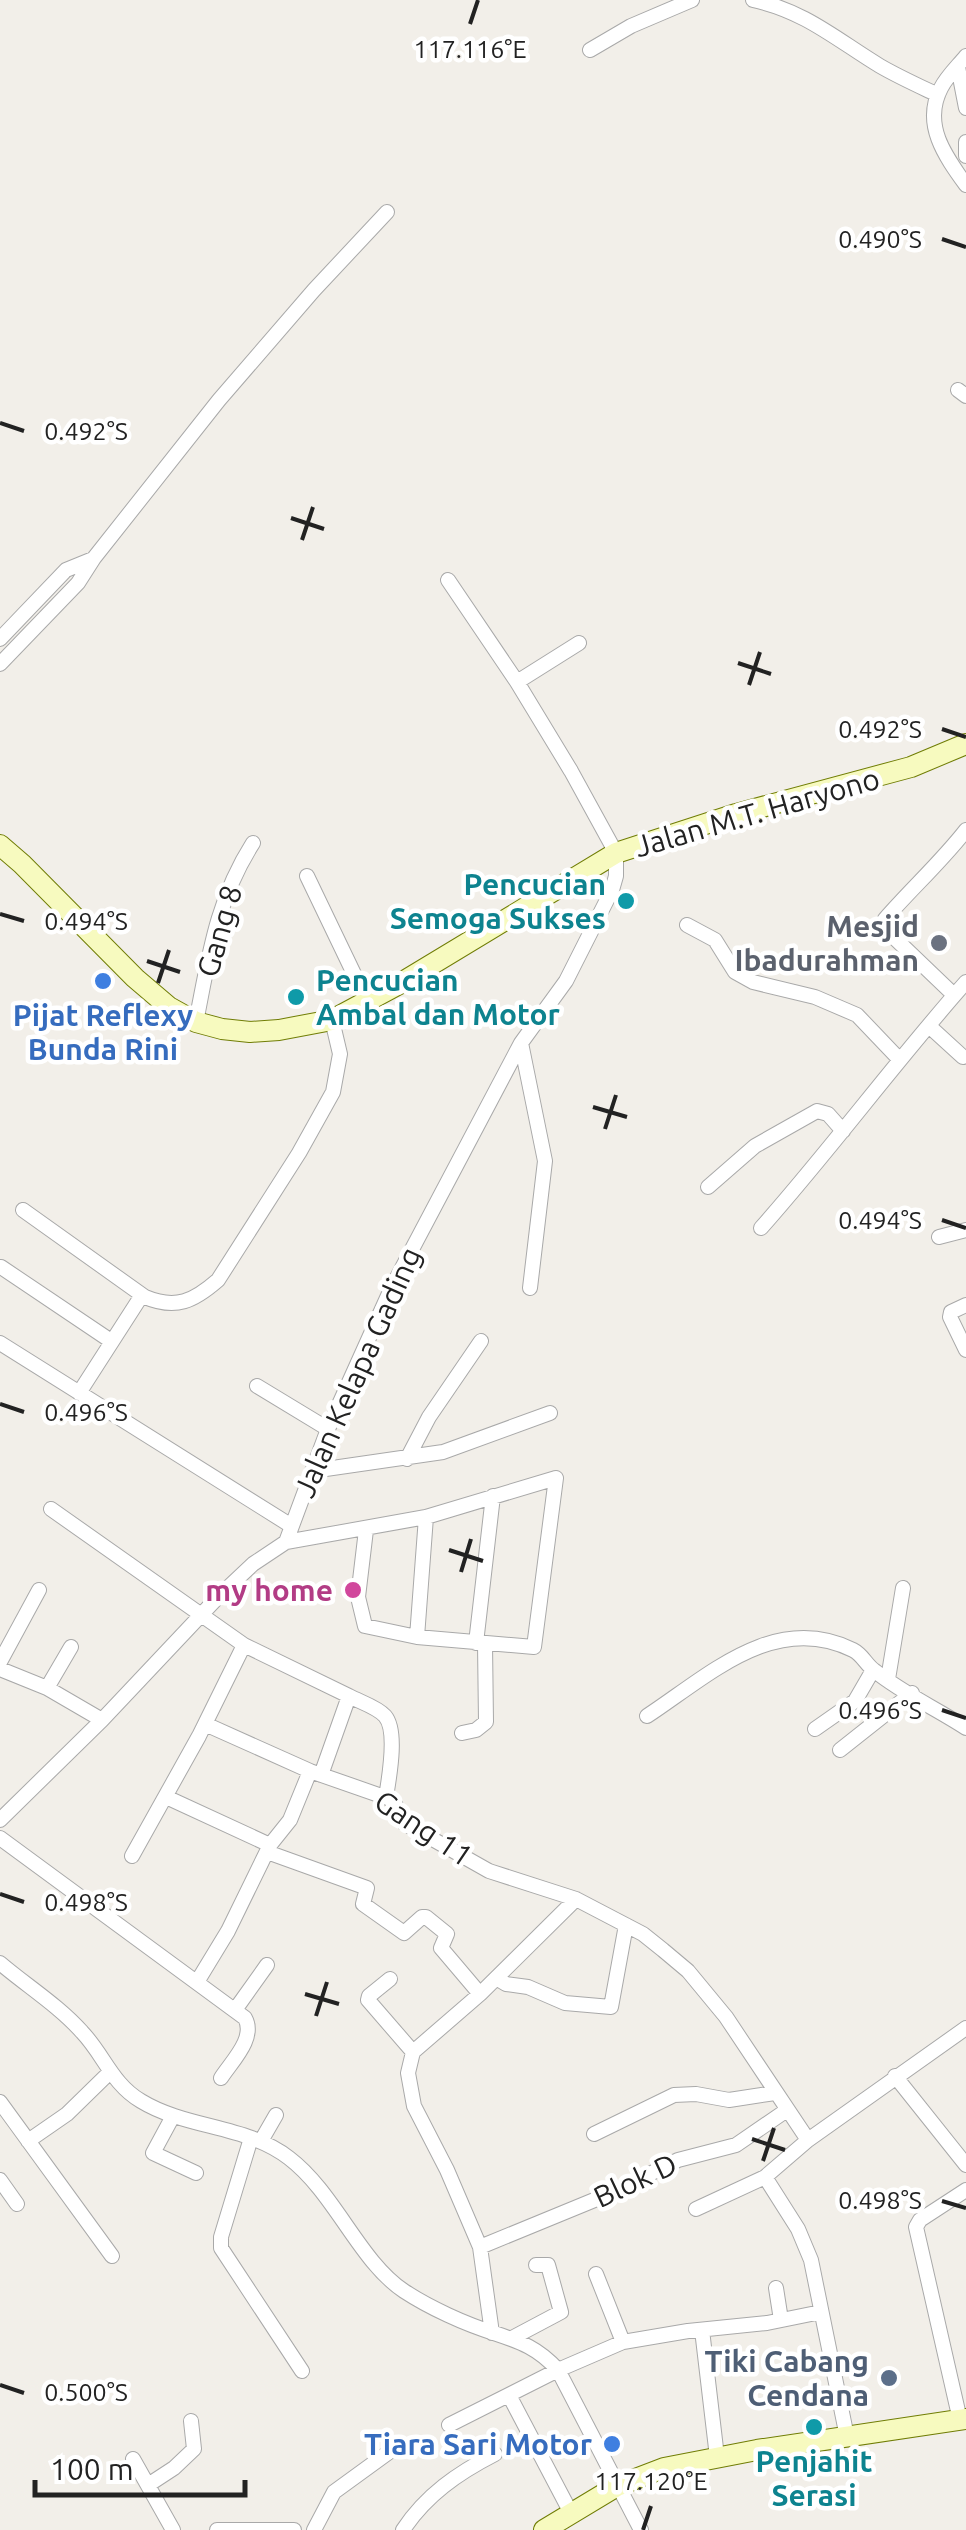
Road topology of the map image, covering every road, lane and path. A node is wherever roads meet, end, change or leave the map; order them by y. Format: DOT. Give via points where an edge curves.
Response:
graph roads {
  1 [pos="692,0"];
  2 [pos="753,0"];
  3 [pos="590,50"];
  4 [pos="962,61"];
  5 [pos="938,95"];
  6 [pos="966,108"];
  7 [pos="966,142"];
  8 [pos="965,156"];
  9 [pos="948,161"];
  10 [pos="966,185"];
  11 [pos="387,212"];
  12 [pos="94,558"];
  13 [pos="448,580"];
  14 [pos="0,639"];
  15 [pos="579,643"];
  16 [pos="0,664"];
  17 [pos="517,682"];
  18 [pos="966,744"];
  19 [pos="966,830"];
  20 [pos="253,844"];
  21 [pos="0,846"];
  22 [pos="616,854"];
  23 [pos="307,876"];
  24 [pos="686,925"];
  25 [pos="966,982"];
  26 [pos="954,995"];
  27 [pos="367,1001"];
  28 [pos="332,1020"];
  29 [pos="196,1022"];
  30 [pos="928,1026"];
  31 [pos="521,1043"];
  32 [pos="963,1057"];
  33 [pos="899,1059"];
  34 [pos="843,1131"];
  35 [pos="708,1188"];
  36 [pos="23,1210"];
  37 [pos="761,1228"];
  38 [pos="966,1230"];
  39 [pos="939,1237"];
  40 [pos="1,1267"];
  41 [pos="530,1288"];
  42 [pos="142,1295"];
  43 [pos="966,1305"];
  44 [pos="481,1340"];
  45 [pos="111,1341"];
  46 [pos="0,1343"];
  47 [pos="966,1350"];
  48 [pos="257,1386"];
  49 [pos="79,1393"];
  50 [pos="550,1412"];
  51 [pos="328,1429"];
  52 [pos="407,1459"];
  53 [pos="312,1471"];
  54 [pos="493,1496"];
  55 [pos="51,1510"];
  56 [pos="426,1517"];
  57 [pos="290,1526"];
  58 [pos="366,1530"];
  59 [pos="286,1542"];
  60 [pos="903,1588"];
  61 [pos="38,1590"];
  62 [pos="202,1616"];
  63 [pos="417,1637"];
  64 [pos="481,1643"];
  65 [pos="244,1646"];
  66 [pos="71,1647"];
  67 [pos="0,1665"];
  68 [pos="873,1670"];
  69 [pos="888,1679"];
  70 [pos="47,1688"];
  71 [pos="912,1693"];
  72 [pos="349,1696"];
  73 [pos="647,1716"];
  74 [pos="102,1720"];
  75 [pos="205,1724"];
  76 [pos="966,1728"];
  77 [pos="814,1729"];
  78 [pos="462,1732"];
  79 [pos="840,1750"];
  80 [pos="316,1773"];
  81 [pos="386,1797"];
  82 [pos="166,1798"];
  83 [pos="0,1820"];
  84 [pos="0,1838"];
  85 [pos="268,1849"];
  86 [pos="132,1856"];
  87 [pos="576,1898"];
  88 [pos="626,1925"];
  89 [pos="0,1963"];
  90 [pos="268,1966"];
  91 [pos="496,1978"];
  92 [pos="390,1979"];
  93 [pos="198,1982"];
  94 [pos="480,1994"];
  95 [pos="235,2010"];
  96 [pos="966,2028"];
  97 [pos="413,2052"];
  98 [pos="109,2073"];
  99 [pos="895,2076"];
  100 [pos="221,2078"];
  101 [pos="775,2093"];
  102 [pos="0,2102"];
  103 [pos="787,2110"];
  104 [pos="276,2115"];
  105 [pos="173,2116"];
  106 [pos="594,2134"];
  107 [pos="256,2140"];
  108 [pos="808,2140"];
  109 [pos="28,2141"];
  110 [pos="963,2155"];
  111 [pos="196,2173"];
  112 [pos="764,2178"];
  113 [pos="0,2180"];
  114 [pos="966,2190"];
  115 [pos="16,2204"];
  116 [pos="696,2209"];
  117 [pos="480,2248"];
  118 [pos="112,2256"];
  119 [pos="536,2265"];
  120 [pos="596,2274"];
  121 [pos="776,2288"];
  122 [pos="821,2312"];
  123 [pos="781,2320"];
  124 [pos="702,2330"];
  125 [pos="492,2332"];
  126 [pos="512,2338"];
  127 [pos="622,2342"];
  128 [pos="558,2370"];
  129 [pos="302,2371"];
  130 [pos="510,2397"];
  131 [pos="963,2420"];
  132 [pos="191,2421"];
  133 [pos="450,2425"];
  134 [pos="847,2438"];
  135 [pos="389,2452"];
  136 [pos="494,2454"];
  137 [pos="717,2456"];
  138 [pos="133,2459"];
  139 [pos="148,2485"];
  140 [pos="617,2486"];
  141 [pos="571,2514"];
  142 [pos="173,2530"];
  143 [pos="218,2530"];
  144 [pos="294,2530"];
  145 [pos="314,2530"];
  146 [pos="403,2530"];
  147 [pos="544,2530"];
  148 [pos="640,2530"];
  1 -- 3 [label="street"];
  2 -- 5 [label="street" via="800,15"];
  4 -- 5 [label="street"];
  4 -- 6 [label="street"];
  5 -- 9 [label="street" via="936,132"];
  7 -- 8 [label="street"];
  8 -- 9 [label="street"];
  9 -- 10 [label="street"];
  11 -- 12 [label="street" via="219,400"];
  12 -- 14 [label="street" via="66,570"];
  12 -- 16 [label="street" via="78,584"];
  13 -- 17 [label="street"];
  15 -- 17 [label="street"];
  17 -- 22 [label="street"];
  18 -- 22 [label="main road, Jalan M.T. Haryono" via="897,771"];
  19 -- 26 [label="street" via="883,928"];
  20 -- 29 [label="street, Gang 8" via="228,884"];
  21 -- 29 [label="main road, Jalan M.T. Haryono" via="135,978"];
  22 -- 27 [label="main road, Jalan M.T. Haryono"];
  22 -- 31 [label="street, Jalan Kelapa Gading" via="612,890 578,959"];
  23 -- 27 [label="street"];
  24 -- 33 [label="street" via="716,940 735,972 856,1015"];
  25 -- 26 [label="street"];
  26 -- 30 [label="street"];
  27 -- 28 [label="main road, Jalan M.T. Haryono"];
  28 -- 29 [label="main road, Jalan M.T. Haryono" via="250,1032"];
  28 -- 42 [label="street" via="340,1054 333,1092 218,1280 183,1304"];
  30 -- 32 [label="street"];
  30 -- 33 [label="street"];
  31 -- 41 [label="street" via="545,1161"];
  31 -- 51 [label="street, Jalan Kelapa Gading" via="400,1272"];
  33 -- 34 [label="street"];
  34 -- 35 [label="street" via="818,1111 755,1146"];
  34 -- 37 [label="street"];
  36 -- 42 [label="street"];
  38 -- 39 [label="street"];
  40 -- 45 [label="street"];
  42 -- 45 [label="street"];
  43 -- 47 [label="street" via="950,1317"];
  44 -- 52 [label="street"];
  45 -- 49 [label="street"];
  46 -- 49 [label="street"];
  48 -- 51 [label="street"];
  49 -- 57 [label="street"];
  50 -- 52 [label="street"];
  51 -- 53 [label="street, Jalan Kelapa Gading"];
  52 -- 53 [label="street"];
  53 -- 57 [label="street, Jalan Kelapa Gading"];
  54 -- 56 [label="street"];
  54 -- 64 [label="street"];
  54 -- 64 [label="street" via="556,1478 535,1646"];
  55 -- 62 [label="street"];
  56 -- 58 [label="street"];
  56 -- 63 [label="street"];
  57 -- 59 [label="street, Jalan Kelapa Gading"];
  58 -- 59 [label="street"];
  58 -- 63 [label="street" via="358,1597 362,1622 372,1630"];
  59 -- 62 [label="street" via="253,1564"];
  60 -- 69 [label="street"];
  61 -- 67 [label="street"];
  62 -- 65 [label="street"];
  62 -- 74 [label="street"];
  63 -- 64 [label="street"];
  64 -- 78 [label="street" via="486,1722"];
  65 -- 72 [label="street"];
  65 -- 75 [label="street"];
  66 -- 70 [label="street"];
  67 -- 70 [label="street"];
  68 -- 69 [label="street"];
  68 -- 73 [label="street" via="858,1653 813,1638 787,1638 760,1644"];
  68 -- 77 [label="street" via="855,1701"];
  69 -- 71 [label="street"];
  70 -- 74 [label="street"];
  71 -- 76 [label="street"];
  71 -- 79 [label="street"];
  72 -- 80 [label="street"];
  72 -- 81 [label="street" via="381,1712 390,1726"];
  74 -- 83 [label="street"];
  75 -- 80 [label="street, Gang 11"];
  75 -- 82 [label="street"];
  80 -- 81 [label="street, Gang 11"];
  80 -- 85 [label="street"];
  81 -- 87 [label="street, Gang 11" via="397,1804 404,1823 489,1871"];
  82 -- 85 [label="street"];
  82 -- 86 [label="street"];
  84 -- 93 [label="street"];
  85 -- 93 [label="street"];
  85 -- 94 [label="street" via="367,1888 364,1905 405,1933 426,1916 447,1934 441,1948"];
  87 -- 88 [label="street, Gang 11"];
  87 -- 91 [label="street"];
  88 -- 91 [label="street" via="611,2007 565,2003"];
  88 -- 101 [label="street, Gang 11" via="688,1970"];
  89 -- 98 [label="street" via="82,2032"];
  90 -- 95 [label="street"];
  91 -- 94 [label="street"];
  92 -- 97 [label="street" via="368,2000"];
  93 -- 95 [label="street"];
  94 -- 97 [label="street"];
  95 -- 100 [label="street" via="249,2031"];
  96 -- 99 [label="street"];
  97 -- 117 [label="street" via="408,2073 414,2106"];
  98 -- 105 [label="street" via="135,2098"];
  98 -- 109 [label="street"];
  99 -- 108 [label="street"];
  99 -- 110 [label="street"];
  101 -- 103 [label="street, Gang 11"];
  101 -- 106 [label="street" via="729,2100 674,2095"];
  102 -- 109 [label="street"];
  103 -- 108 [label="street, Gang 11"];
  103 -- 117 [label="street, Blok D" via="736,2145 678,2160"];
  104 -- 107 [label="street"];
  105 -- 107 [label="street"];
  105 -- 111 [label="street" via="153,2153"];
  107 -- 125 [label="street" via="303,2171 400,2288"];
  107 -- 129 [label="street" via="221,2248"];
  108 -- 112 [label="street"];
  109 -- 118 [label="street"];
  112 -- 116 [label="street"];
  112 -- 122 [label="street" via="798,2228"];
  113 -- 115 [label="street"];
  114 -- 131 [label="street" via="916,2227"];
  117 -- 125 [label="street"];
  119 -- 126 [label="street" via="548,2266 561,2312"];
  120 -- 127 [label="street"];
  121 -- 123 [label="street"];
  122 -- 123 [label="street"];
  122 -- 134 [label="street"];
  123 -- 124 [label="street"];
  124 -- 127 [label="street"];
  124 -- 137 [label="street"];
  125 -- 126 [label="street"];
  126 -- 128 [label="street"];
  127 -- 128 [label="street"];
  128 -- 130 [label="street"];
  128 -- 140 [label="street"];
  130 -- 133 [label="street"];
  130 -- 141 [label="street"];
  131 -- 134 [label="main road"];
  132 -- 139 [label="street" via="194,2448"];
  134 -- 137 [label="main road"];
  135 -- 145 [label="street" via="334,2492"];
  136 -- 146 [label="street" via="437,2490"];
  137 -- 140 [label="main road"];
  138 -- 139 [label="street"];
  139 -- 142 [label="street"];
  140 -- 141 [label="main road"];
  140 -- 148 [label="street"];
  141 -- 147 [label="main road"];
  143 -- 144 [label="street"];
}
